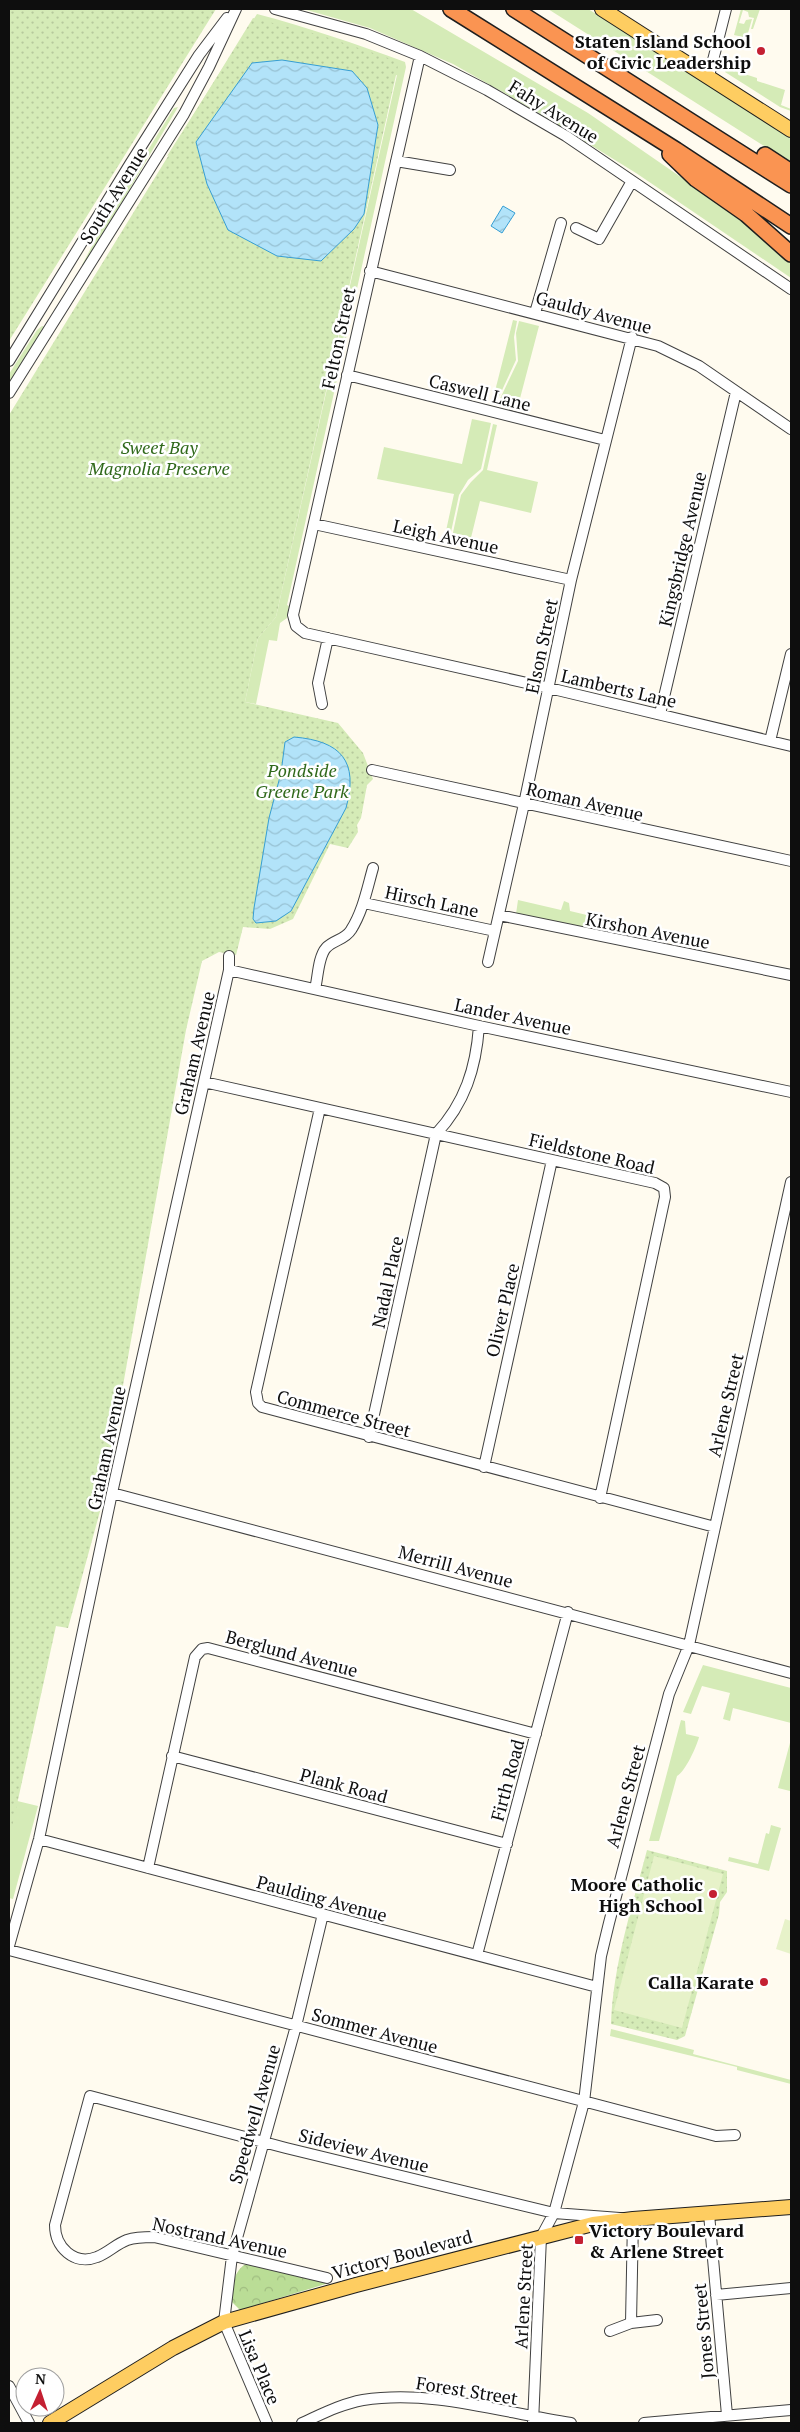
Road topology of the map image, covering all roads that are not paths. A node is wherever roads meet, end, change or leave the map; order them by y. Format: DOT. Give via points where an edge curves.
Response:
graph roads {
  1 [pos="235,9"];
  2 [pos="275,9"];
  3 [pos="451,9"];
  4 [pos="514,9"];
  5 [pos="602,9"];
  6 [pos="726,9"];
  7 [pos="420,56"];
  8 [pos="709,76"];
  9 [pos="668,104"];
  10 [pos="787,126"];
  11 [pos="646,131"];
  12 [pos="396,161"];
  13 [pos="450,170"];
  14 [pos="791,172"];
  15 [pos="632,181"];
  16 [pos="791,185"];
  17 [pos="561,223"];
  18 [pos="791,226"];
  19 [pos="576,228"];
  20 [pos="791,254"];
  21 [pos="370,271"];
  22 [pos="791,289"];
  23 [pos="535,313"];
  24 [pos="632,337"];
  25 [pos="9,361"];
  26 [pos="347,374"];
  27 [pos="736,392"];
  28 [pos="9,393"];
  29 [pos="791,429"];
  30 [pos="605,440"];
  31 [pos="314,524"];
  32 [pos="571,580"];
  33 [pos="296,626"];
  34 [pos="328,638"];
  35 [pos="791,654"];
  36 [pos="549,688"];
  37 [pos="322,704"];
  38 [pos="660,714"];
  39 [pos="770,741"];
  40 [pos="791,746"];
  41 [pos="372,770"];
  42 [pos="524,804"];
  43 [pos="791,861"];
  44 [pos="372,868"];
  45 [pos="364,903"];
  46 [pos="499,915"];
  47 [pos="494,930"];
  48 [pos="229,956"];
  49 [pos="488,962"];
  50 [pos="229,970"];
  51 [pos="791,975"];
  52 [pos="315,989"];
  53 [pos="479,1026"];
  54 [pos="204,1082"];
  55 [pos="791,1092"];
  56 [pos="320,1108"];
  57 [pos="436,1134"];
  58 [pos="552,1160"];
  59 [pos="791,1182"];
  60 [pos="369,1437"];
  61 [pos="484,1467"];
  62 [pos="112,1493"];
  63 [pos="600,1498"];
  64 [pos="715,1527"];
  65 [pos="568,1612"];
  66 [pos="689,1646"];
  67 [pos="791,1673"];
  68 [pos="536,1734"];
  69 [pos="172,1756"];
  70 [pos="39,1839"];
  71 [pos="507,1844"];
  72 [pos="148,1868"];
  73 [pos="323,1914"];
  74 [pos="9,1946"];
  75 [pos="9,1950"];
  76 [pos="477,1955"];
  77 [pos="597,1987"];
  78 [pos="296,2026"];
  79 [pos="90,2096"];
  80 [pos="584,2102"];
  81 [pos="734,2134"];
  82 [pos="263,2142"];
  83 [pos="791,2207"];
  84 [pos="554,2213"];
  85 [pos="709,2214"];
  86 [pos="633,2219"];
  87 [pos="541,2237"];
  88 [pos="232,2256"];
  89 [pos="328,2278"];
  90 [pos="791,2288"];
  91 [pos="716,2295"];
  92 [pos="657,2320"];
  93 [pos="224,2322"];
  94 [pos="630,2324"];
  95 [pos="610,2331"];
  96 [pos="9,2386"];
  97 [pos="791,2410"];
  98 [pos="727,2415"];
  99 [pos="534,2420"];
  100 [pos="29,2423"];
  101 [pos="50,2423"];
  102 [pos="266,2423"];
  103 [pos="302,2423"];
  104 [pos="571,2423"];
  105 [pos="644,2423"];
  1 -- 25 [label="street, South Avenue" via="199,55"];
  1 -- 28 [label="street, South Avenue" via="184,114"];
  2 -- 7 [label="street, Fahy Avenue" via="366,34"];
  3 -- 11 [label="highway"];
  4 -- 9 [label="highway"];
  5 -- 8 [label="main road"];
  6 -- 8 [label="street"];
  7 -- 12 [label="street, Felton Street"];
  7 -- 15 [label="street, Fahy Avenue" via="566,136"];
  8 -- 10 [label="main road"];
  9 -- 14 [label="highway" via="760,152"];
  9 -- 16 [label="highway"];
  11 -- 18 [label="highway"];
  11 -- 20 [label="highway" via="696,179 746,214"];
  12 -- 13 [label="street"];
  12 -- 21 [label="street, Felton Street"];
  15 -- 19 [label="street" via="599,239"];
  15 -- 22 [label="street, Fahy Avenue"];
  17 -- 23 [label="street"];
  21 -- 23 [label="street, Gauldy Avenue"];
  21 -- 26 [label="street, Felton Street"];
  23 -- 24 [label="street, Gauldy Avenue"];
  24 -- 27 [label="street, Gauldy Avenue" via="679,355"];
  24 -- 30 [label="street, Elson Street"];
  26 -- 30 [label="street, Caswell Lane"];
  26 -- 31 [label="street, Felton Street"];
  27 -- 29 [label="street, Gauldy Avenue"];
  27 -- 38 [label="street, Kingsbridge Avenue"];
  30 -- 32 [label="street, Elson Street"];
  31 -- 32 [label="street, Leigh Avenue"];
  31 -- 33 [label="street, Felton Street" via="293,614"];
  32 -- 36 [label="street, Elson Street"];
  33 -- 34 [label="street, Lamberts Lane" via="305,633"];
  34 -- 36 [label="street, Lamberts Lane"];
  34 -- 37 [label="street" via="318,683"];
  35 -- 39 [label="street"];
  36 -- 38 [label="street, Lamberts Lane"];
  36 -- 42 [label="street, Elson Street"];
  38 -- 39 [label="street, Lamberts Lane"];
  39 -- 40 [label="street, Lamberts Lane"];
  41 -- 42 [label="street, Roman Avenue"];
  42 -- 43 [label="street, Roman Avenue"];
  42 -- 46 [label="street, Elson Street"];
  44 -- 45 [label="street, Hirsch Lane"];
  45 -- 47 [label="street, Hirsch Lane"];
  45 -- 52 [label="street, Hirsch Lane" via="348,935 323,953"];
  46 -- 47 [label="street, Elson Street"];
  46 -- 51 [label="street, Kirshon Avenue"];
  47 -- 49 [label="street, Elson Street"];
  48 -- 50 [label="street, Graham Avenue"];
  50 -- 52 [label="street, Lander Avenue"];
  50 -- 54 [label="street, Graham Avenue"];
  52 -- 53 [label="street, Lander Avenue"];
  53 -- 55 [label="street, Lander Avenue"];
  53 -- 57 [label="street" via="475,1057 461,1102"];
  54 -- 56 [label="street, Fieldstone Road"];
  54 -- 62 [label="street, Graham Avenue"];
  56 -- 57 [label="street, Fieldstone Road"];
  56 -- 60 [label="street, Commerce Street" via="256,1398 267,1410"];
  57 -- 58 [label="street, Fieldstone Road"];
  57 -- 60 [label="street, Nadal Place"];
  58 -- 61 [label="street, Oliver Place"];
  58 -- 63 [label="street, Fieldstone Road" via="655,1183 664,1188 665,1193"];
  59 -- 64 [label="street, Arlene Street"];
  60 -- 61 [label="street, Commerce Street"];
  61 -- 63 [label="street, Commerce Street"];
  62 -- 65 [label="street, Merrill Avenue"];
  62 -- 70 [label="street, Graham Avenue"];
  63 -- 64 [label="street, Commerce Street"];
  64 -- 66 [label="street, Arlene Street"];
  65 -- 66 [label="street, Merrill Avenue"];
  65 -- 68 [label="street, Firth Road"];
  66 -- 67 [label="street, Merrill Avenue"];
  66 -- 77 [label="street, Arlene Street" via="669,1694 656,1742 609,1923"];
  68 -- 69 [label="street, Berglund Avenue" via="202,1649 194,1657"];
  68 -- 71 [label="street, Firth Road"];
  69 -- 71 [label="street, Plank Road"];
  69 -- 72 [label="street, Berglund Avenue"];
  70 -- 72 [label="street, Paulding Avenue"];
  70 -- 74 [label="street, Graham Avenue"];
  71 -- 76 [label="street, Firth Road"];
  72 -- 73 [label="street, Paulding Avenue"];
  73 -- 76 [label="street, Paulding Avenue"];
  73 -- 78 [label="street, Speedwell Avenue"];
  75 -- 78 [label="street, Sommer Avenue"];
  76 -- 77 [label="street, Paulding Avenue"];
  77 -- 80 [label="street, Arlene Street"];
  78 -- 80 [label="street, Sommer Avenue"];
  78 -- 82 [label="street, Speedwell Avenue"];
  79 -- 82 [label="street, Sideview Avenue"];
  79 -- 88 [label="street, Nostrand Avenue" via="55,2222 61,2247 75,2258 88,2259 129,2239 154,2237"];
  80 -- 81 [label="street, Sommer Avenue" via="716,2136"];
  80 -- 84 [label="street, Arlene Street"];
  82 -- 84 [label="street, Sideview Avenue"];
  82 -- 88 [label="street, Speedwell Avenue"];
  83 -- 85 [label="main road, Victory Boulevard"];
  84 -- 86 [label="street, Sideview Avenue"];
  84 -- 87 [label="street, Arlene Street"];
  85 -- 86 [label="main road, Victory Boulevard"];
  85 -- 91 [label="street, Jones Street"];
  86 -- 87 [label="main road, Victory Boulevard" via="593,2224"];
  86 -- 94 [label="street"];
  87 -- 93 [label="main road, Victory Boulevard"];
  87 -- 99 [label="street, Arlene Street"];
  88 -- 89 [label="street, Nostrand Avenue"];
  88 -- 93 [label="street, Speedwell Avenue"];
  90 -- 91 [label="street"];
  91 -- 98 [label="street, Jones Street"];
  92 -- 94 [label="street"];
  93 -- 101 [label="main road, Victory Boulevard" via="173,2348"];
  93 -- 102 [label="street, Lisa Place"];
  94 -- 95 [label="street"];
  96 -- 100 [label="street"];
  97 -- 98 [label="street"];
  98 -- 105 [label="street"];
  99 -- 103 [label="street, Forest Street" via="428,2398 399,2397 362,2400"];
  99 -- 104 [label="street, Forest Street"];
}
